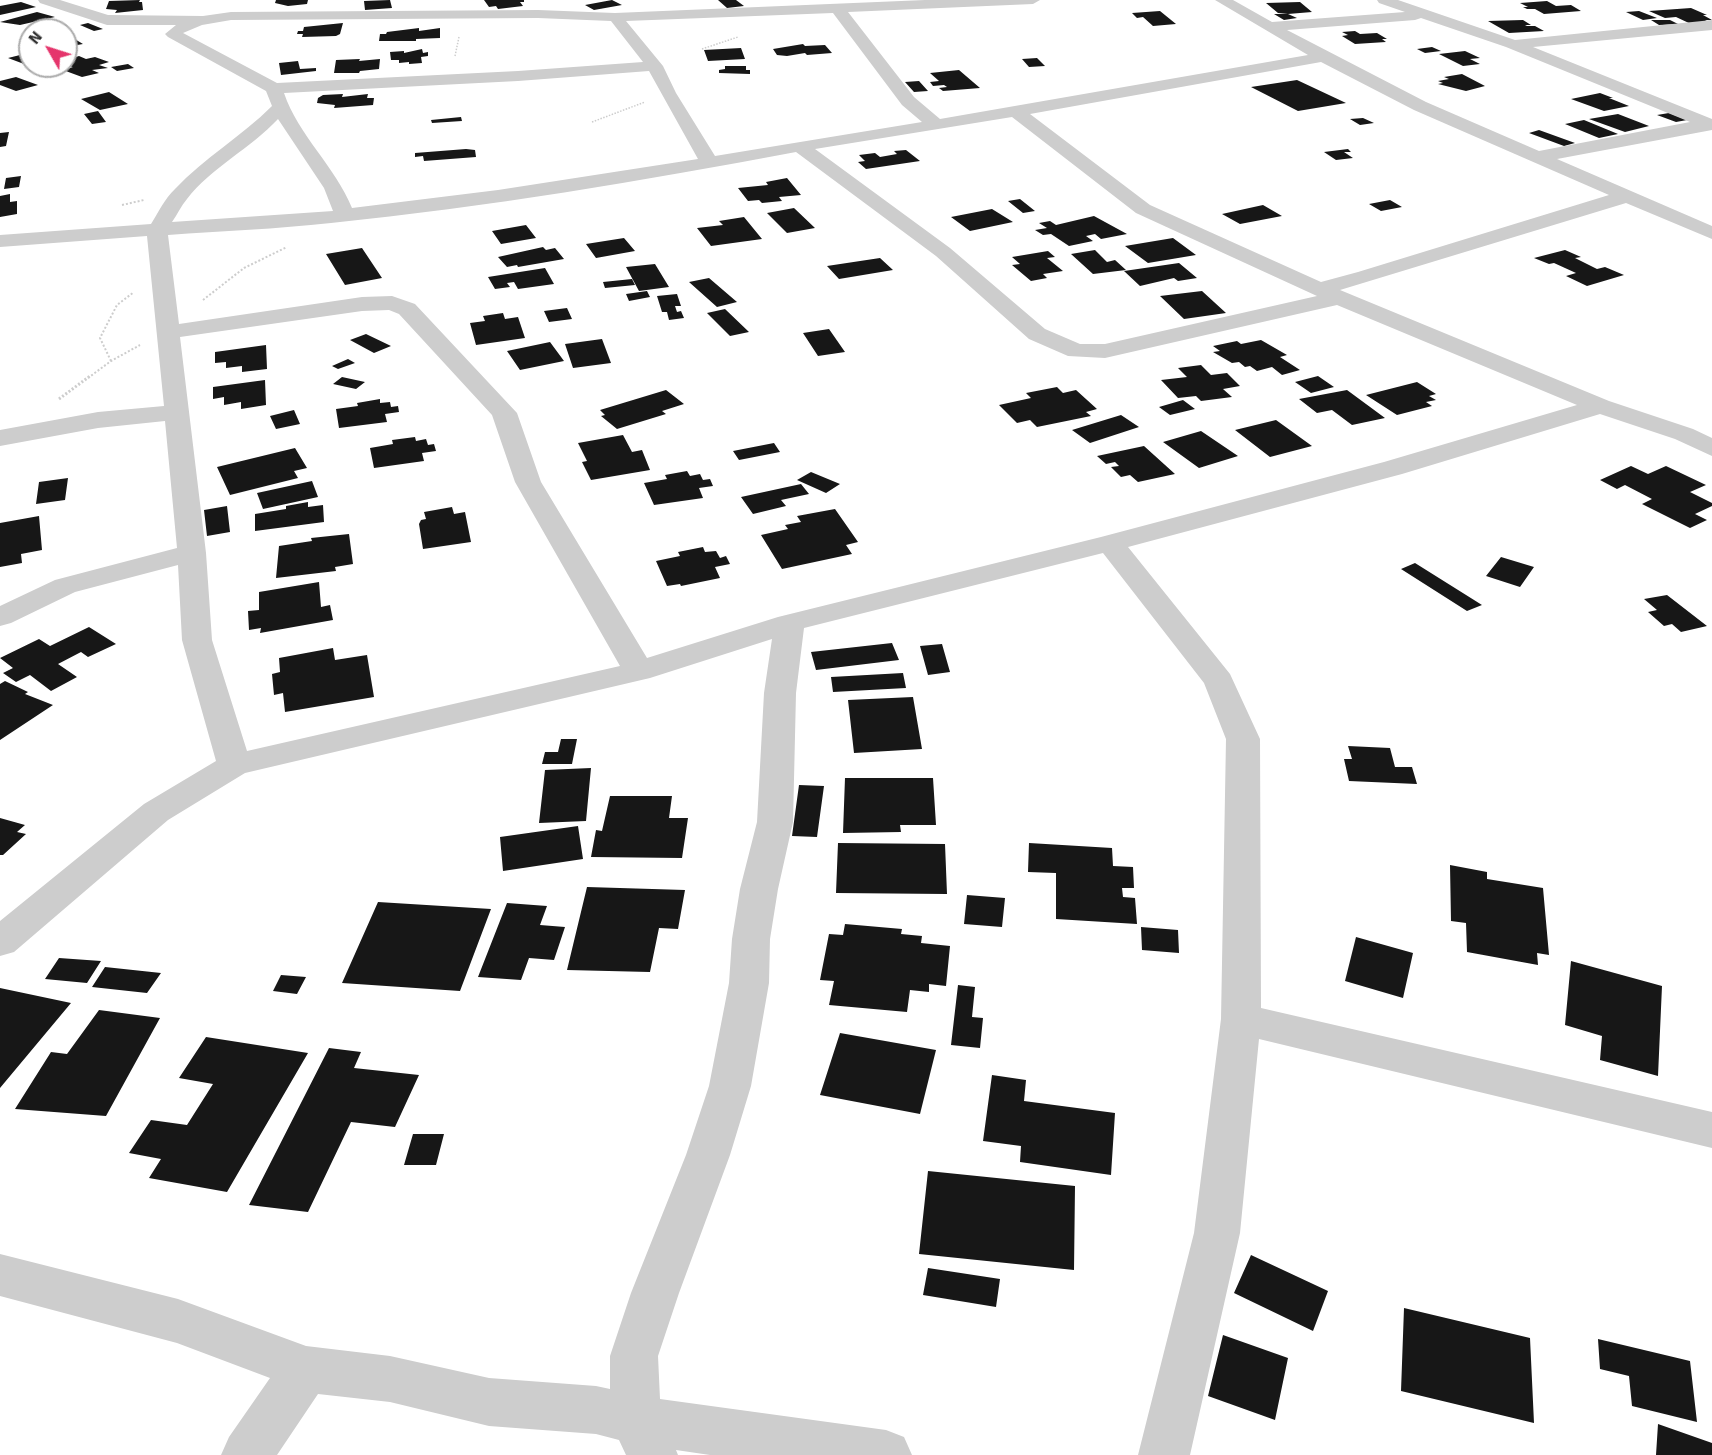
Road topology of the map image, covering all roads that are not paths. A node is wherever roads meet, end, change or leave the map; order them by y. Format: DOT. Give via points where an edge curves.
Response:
graph roads {
  1 [pos="45,0"];
  2 [pos="441,0"];
  3 [pos="787,0"];
  4 [pos="1033,0"];
  5 [pos="1222,0"];
  6 [pos="1383,0"];
  7 [pos="962,1"];
  8 [pos="837,8"];
  9 [pos="801,9"];
  10 [pos="450,15"];
  11 [pos="1429,16"];
  12 [pos="615,17"];
  13 [pos="206,20"];
  14 [pos="1712,25"];
  15 [pos="1270,27"];
  16 [pos="1512,44"];
  17 [pos="1323,57"];
  18 [pos="655,66"];
  19 [pos="278,97"];
  20 [pos="1015,111"];
  21 [pos="936,125"];
  22 [pos="1710,125"];
  23 [pos="799,146"];
  24 [pos="1536,157"];
  25 [pos="709,162"];
  26 [pos="1627,196"];
  27 [pos="338,216"];
  28 [pos="157,230"];
  29 [pos="1712,233"];
  30 [pos="0,241"];
  31 [pos="1318,289"];
  32 [pos="1339,298"];
  33 [pos="168,328"];
  34 [pos="1600,406"];
  35 [pos="176,412"];
  36 [pos="4,437"];
  37 [pos="1712,448"];
  38 [pos="1110,543"];
  39 [pos="192,553"];
  40 [pos="0,617"];
  41 [pos="789,623"];
  42 [pos="639,671"];
  43 [pos="234,765"];
  44 [pos="0,942"];
  45 [pos="1241,1019"];
  46 [pos="1712,1130"];
  47 [pos="0,1275"];
  48 [pos="306,1369"];
  49 [pos="644,1438"];
  50 [pos="247,1455"];
  51 [pos="886,1455"];
  52 [pos="1164,1455"];
  1 -- 13 [label="street" via="107,20"];
  2 -- 10 [label="street"];
  3 -- 9 [label="street"];
  4 -- 7 [label="street"];
  5 -- 15 [label="street"];
  6 -- 11 [label="street"];
  7 -- 8 [label="street"];
  8 -- 9 [label="street"];
  8 -- 21 [label="street" via="908,101"];
  9 -- 12 [label="street"];
  10 -- 12 [label="street"];
  10 -- 13 [label="street" via="231,16"];
  11 -- 15 [label="street"];
  11 -- 16 [label="street"];
  12 -- 18 [label="street"];
  13 -- 19 [label="street" via="180,27 173,34"];
  14 -- 16 [label="street"];
  15 -- 17 [label="street"];
  16 -- 22 [label="street"];
  17 -- 20 [label="street"];
  17 -- 24 [label="street" via="1420,106"];
  18 -- 19 [label="street"];
  18 -- 25 [label="street"];
  19 -- 27 [label="street" via="299,141 332,185"];
  19 -- 28 [label="street" via="259,129 180,194"];
  20 -- 21 [label="street"];
  20 -- 31 [label="street" via="1143,209"];
  21 -- 23 [label="street"];
  22 -- 24 [label="street"];
  23 -- 25 [label="street"];
  23 -- 32 [label="street" via="943,252 1037,334 1076,351 1105,351"];
  24 -- 26 [label="street"];
  25 -- 27 [label="street" via="498,196"];
  26 -- 29 [label="street"];
  26 -- 31 [label="street"];
  27 -- 28 [label="street"];
  28 -- 30 [label="street"];
  28 -- 33 [label="street"];
  31 -- 32 [label="street"];
  32 -- 34 [label="street"];
  33 -- 35 [label="street"];
  33 -- 42 [label="street" via="362,304 392,303 407,309 504,413 528,482"];
  34 -- 37 [label="street" via="1684,434"];
  34 -- 38 [label="street" via="1485,442"];
  35 -- 36 [label="street" via="98,420"];
  35 -- 39 [label="street"];
  38 -- 41 [label="street"];
  38 -- 45 [label="street" via="1219,681 1243,739"];
  39 -- 40 [label="street" via="65,586"];
  39 -- 43 [label="street" via="197,640"];
  41 -- 42 [label="street"];
  41 -- 49 [label="street" via="780,693 775,822 759,889 749,983 730,1086 634,1356"];
  42 -- 43 [label="street"];
  43 -- 44 [label="street" via="156,812"];
  45 -- 46 [label="street"];
  45 -- 52 [label="street" via="1217,1233"];
  47 -- 48 [label="street" via="178,1321"];
  48 -- 49 [label="street" via="390,1379 489,1402 596,1410"];
  48 -- 50 [label="street"];
  49 -- 51 [label="street"];
}
